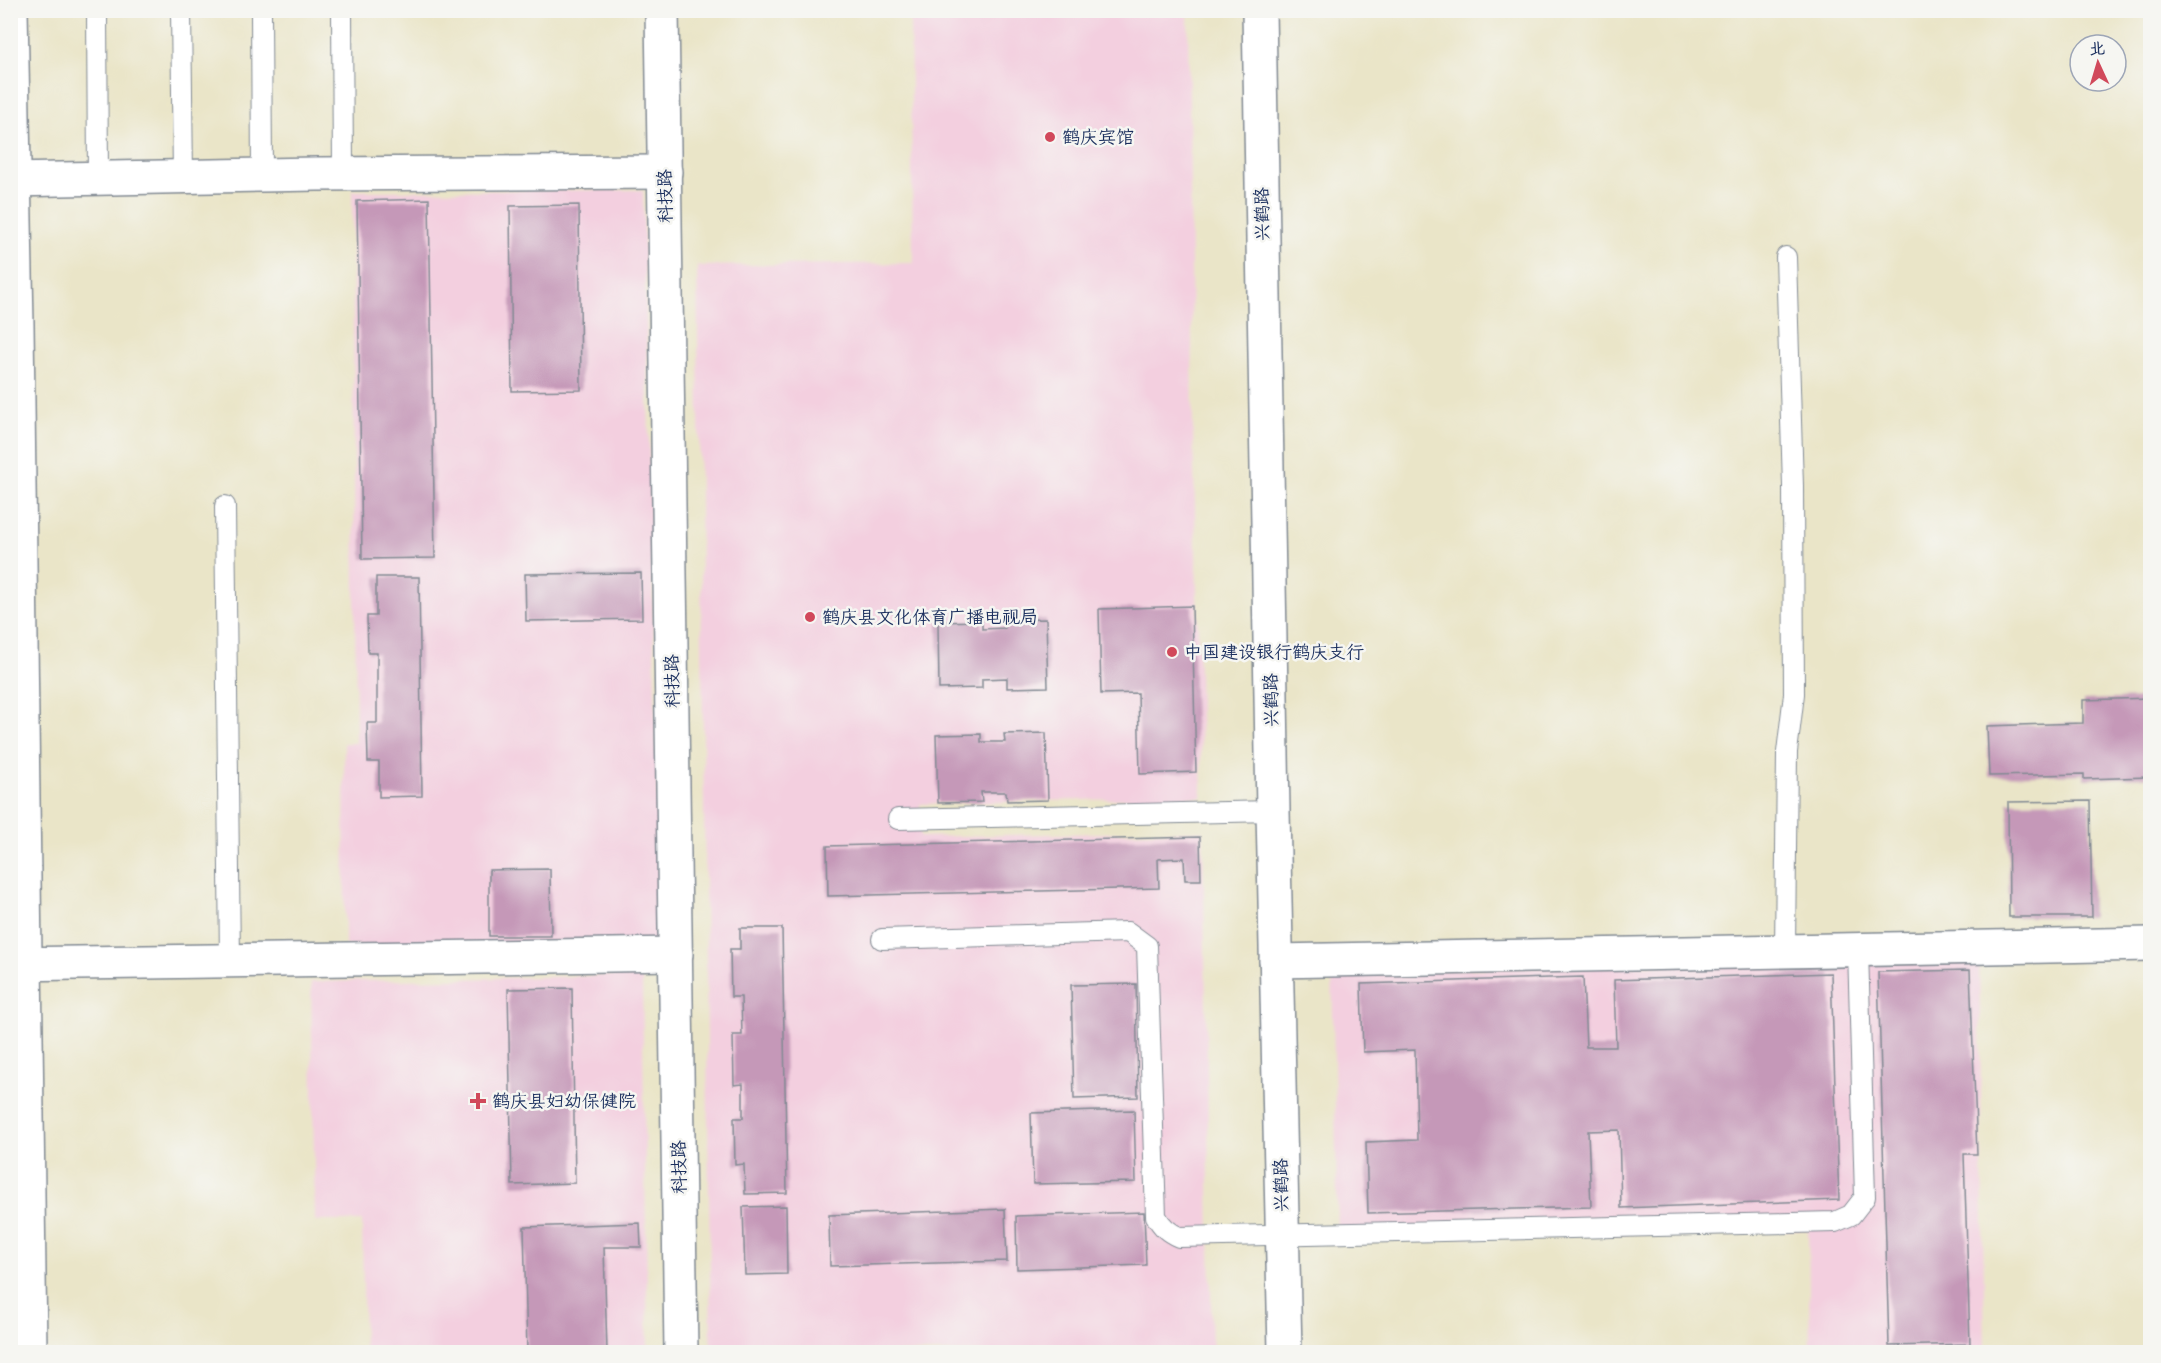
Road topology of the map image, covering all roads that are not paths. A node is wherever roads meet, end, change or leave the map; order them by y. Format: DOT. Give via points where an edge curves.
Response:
graph roads {
  1 [pos="11,10"];
  2 [pos="97,10"];
  3 [pos="180,10"];
  4 [pos="261,10"];
  5 [pos="342,10"];
  6 [pos="662,10"];
  7 [pos="1258,10"];
  8 [pos="664,172"];
  9 [pos="343,174"];
  10 [pos="262,175"];
  11 [pos="183,177"];
  12 [pos="98,179"];
  13 [pos="12,180"];
  14 [pos="1786,256"];
  15 [pos="14,415"];
  16 [pos="225,506"];
  17 [pos="16,625"];
  18 [pos="1273,812"];
  19 [pos="898,819"];
  20 [pos="882,939"];
  21 [pos="2151,944"];
  22 [pos="1858,949"];
  23 [pos="1785,951"];
  24 [pos="676,954"];
  25 [pos="230,961"];
  26 [pos="1276,961"];
  27 [pos="18,964"];
  28 [pos="1282,1235"];
  29 [pos="30,1353"];
  30 [pos="681,1353"];
  31 [pos="1285,1353"];
  1 -- 13 [label="street"];
  2 -- 12 [label="lane"];
  3 -- 11 [label="lane"];
  4 -- 10 [label="lane"];
  5 -- 9 [label="lane"];
  6 -- 8 [label="street, 科技路"];
  7 -- 18 [label="street, 兴鹤路"];
  8 -- 9 [label="street"];
  8 -- 24 [label="street, 科技路"];
  9 -- 10 [label="street"];
  10 -- 11 [label="street"];
  11 -- 12 [label="street"];
  12 -- 13 [label="street"];
  13 -- 15 [label="street"];
  14 -- 23 [label="lane" via="1794,694 1787,752"];
  15 -- 17 [label="street"];
  16 -- 25 [label="lane"];
  17 -- 27 [label="street"];
  18 -- 19 [label="lane"];
  18 -- 26 [label="street, 兴鹤路"];
  20 -- 28 [label="lane" via="1128,932 1147,946 1156,1216 1161,1225 1179,1237"];
  21 -- 22 [label="street"];
  22 -- 23 [label="street"];
  22 -- 28 [label="lane" via="1864,1197 1851,1215 1835,1222"];
  23 -- 26 [label="street"];
  24 -- 25 [label="street"];
  24 -- 30 [label="street, 科技路"];
  25 -- 27 [label="street"];
  26 -- 28 [label="street, 兴鹤路"];
  27 -- 29 [label="street"];
  28 -- 31 [label="street, 兴鹤路"];
}
